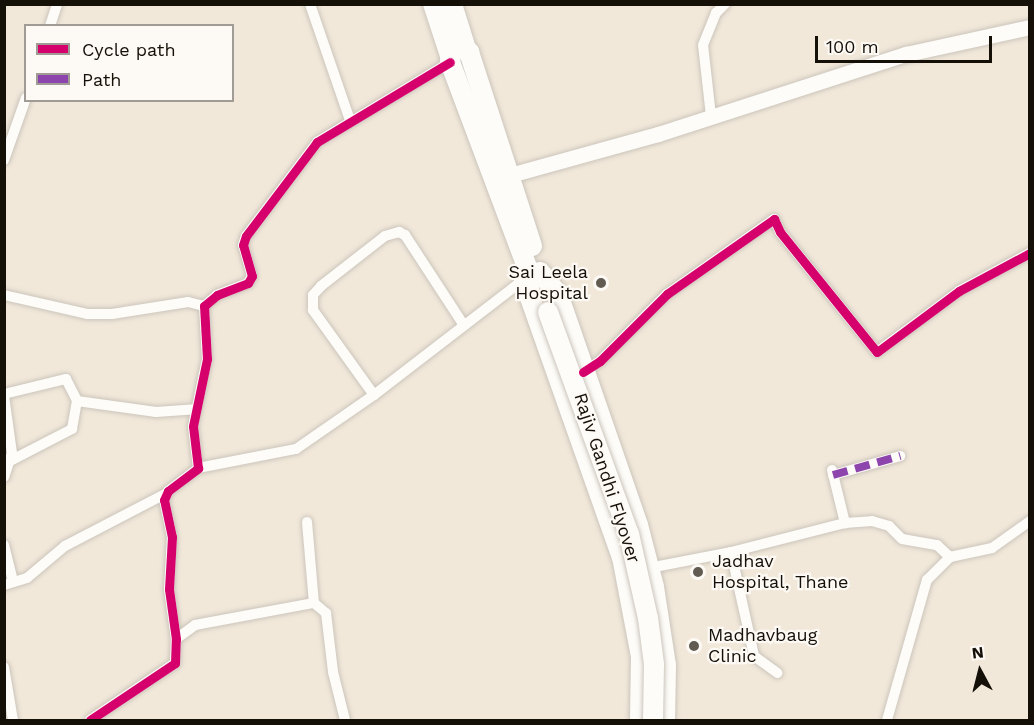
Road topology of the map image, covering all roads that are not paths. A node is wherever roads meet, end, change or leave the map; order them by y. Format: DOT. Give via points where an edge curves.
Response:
graph roads {
  1 [pos="57,4"];
  2 [pos="310,4"];
  3 [pos="431,4"];
  4 [pos="442,4"];
  5 [pos="454,4"];
  6 [pos="725,4"];
  7 [pos="51,24"];
  8 [pos="1029,27"];
  9 [pos="455,51"];
  10 [pos="25,102"];
  11 [pos="711,116"];
  12 [pos="350,120"];
  13 [pos="4,160"];
  14 [pos="502,177"];
  15 [pos="1029,252"];
  16 [pos="538,281"];
  17 [pos="4,295"];
  18 [pos="204,306"];
  19 [pos="463,324"];
  20 [pos="583,372"];
  21 [pos="4,395"];
  22 [pos="374,395"];
  23 [pos="77,401"];
  24 [pos="195,409"];
  25 [pos="900,456"];
  26 [pos="614,458"];
  27 [pos="10,461"];
  28 [pos="591,466"];
  29 [pos="198,468"];
  30 [pos="4,477"];
  31 [pos="165,494"];
  32 [pos="1029,521"];
  33 [pos="307,522"];
  34 [pos="845,523"];
  35 [pos="4,545"];
  36 [pos="731,552"];
  37 [pos="950,557"];
  38 [pos="649,568"];
  39 [pos="9,584"];
  40 [pos="314,603"];
  41 [pos="176,639"];
  42 [pos="4,667"];
  43 [pos="777,673"];
  44 [pos="14,720"];
  45 [pos="90,720"];
  46 [pos="345,720"];
  47 [pos="640,720"];
  48 [pos="653,720"];
  49 [pos="665,720"];
  50 [pos="887,720"];
  1 -- 7 [label="street"];
  2 -- 12 [label="street"];
  3 -- 9 [label="main road"];
  4 -- 9 [label="highway"];
  5 -- 9 [label="main road"];
  6 -- 11 [label="street" via="716,13 703,45"];
  8 -- 11 [label="street" via="906,54"];
  9 -- 12 [label="street"];
  9 -- 14 [label="highway"];
  10 -- 13 [label="street"];
  11 -- 14 [label="street"];
  12 -- 18 [label="street" via="309,152 246,236 243,245 252,276 248,283 217,295"];
  14 -- 16 [label="highway"];
  15 -- 20 [label="street" via="959,291 877,352 780,232 774,219 667,294 600,361"];
  16 -- 19 [label="street"];
  16 -- 20 [label="highway" via="558,294"];
  16 -- 28 [label="highway" via="529,296"];
  16 -- 48 [label="highway, Rajiv Gandhi Flyover, bridge" via="629,534 654,664"];
  17 -- 18 [label="street" via="87,314 188,302"];
  18 -- 24 [label="street" via="207,359"];
  19 -- 22 [label="street"];
  19 -- 22 [label="street" via="399,232 385,236 330,279 313,295 313,310"];
  20 -- 26 [label="highway"];
  21 -- 23 [label="street" via="66,379"];
  21 -- 27 [label="street"];
  22 -- 29 [label="street" via="296,449"];
  23 -- 24 [label="street" via="156,412"];
  23 -- 27 [label="street" via="72,429"];
  24 -- 29 [label="street"];
  25 -- 34 [label="street" via="833,472"];
  26 -- 28 [label="street"];
  26 -- 38 [label="highway"];
  27 -- 30 [label="street"];
  28 -- 47 [label="highway" via="622,557 641,657"];
  29 -- 31 [label="street"];
  31 -- 39 [label="street" via="65,546 36,573"];
  31 -- 41 [label="street" via="172,537 169,589"];
  32 -- 37 [label="street" via="992,548"];
  33 -- 40 [label="street"];
  34 -- 36 [label="street"];
  34 -- 37 [label="street" via="880,522 902,539 938,545"];
  35 -- 39 [label="street"];
  36 -- 38 [label="street"];
  36 -- 43 [label="street" via="754,656"];
  37 -- 50 [label="street" via="927,580 922,592"];
  38 -- 49 [label="highway" via="666,665"];
  40 -- 41 [label="street" via="195,625"];
  40 -- 46 [label="street" via="326,613 333,672"];
  41 -- 45 [label="street" via="175,663"];
  42 -- 44 [label="street"];
}
